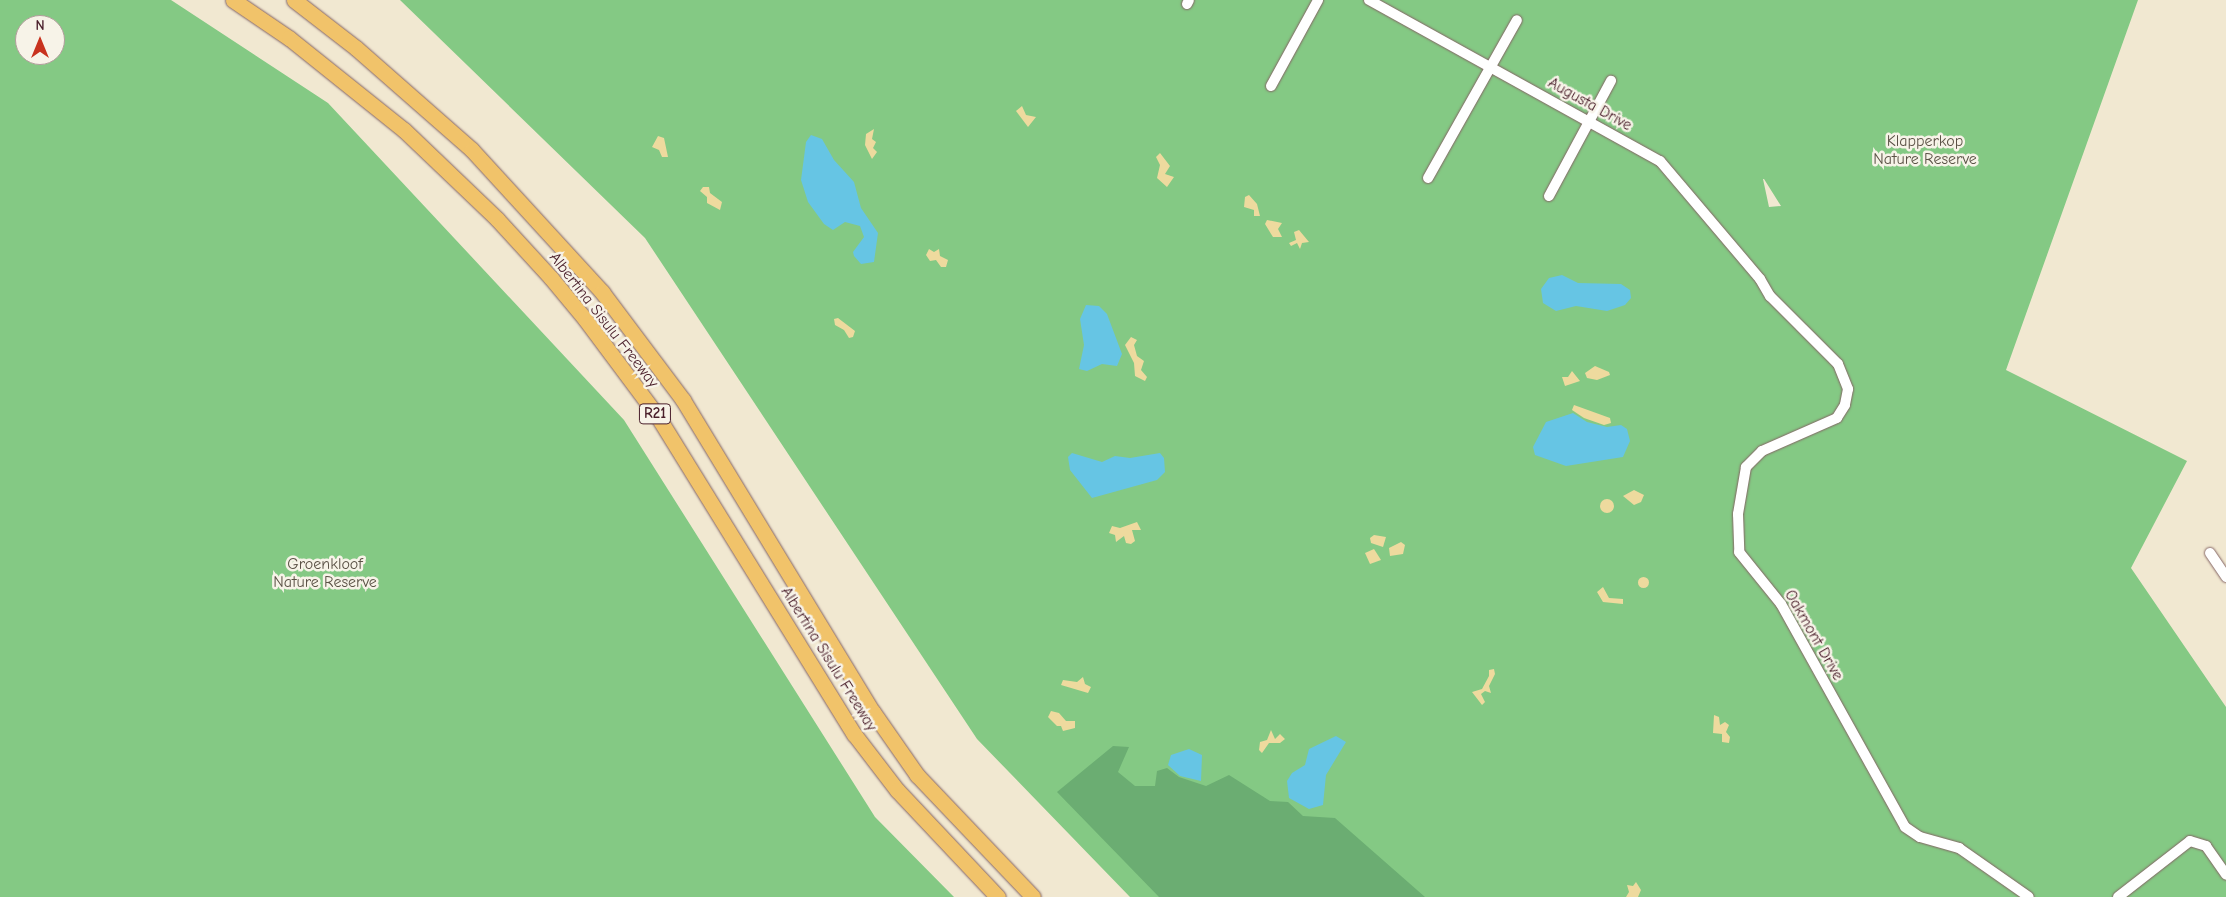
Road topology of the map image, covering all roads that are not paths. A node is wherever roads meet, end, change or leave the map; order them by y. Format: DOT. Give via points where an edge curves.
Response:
graph roads {
  1 [pos="233,0"];
  2 [pos="294,0"];
  3 [pos="1318,0"];
  4 [pos="1369,0"];
  5 [pos="1517,20"];
  6 [pos="1489,66"];
  7 [pos="1611,81"];
  8 [pos="1271,86"];
  9 [pos="1588,119"];
  10 [pos="1428,178"];
  11 [pos="1549,196"];
  12 [pos="1760,279"];
  13 [pos="2210,553"];
  14 [pos="2226,577"];
  15 [pos="2226,875"];
  16 [pos="998,897"];
  17 [pos="1033,897"];
  18 [pos="2029,897"];
  19 [pos="2118,897"];
  1 -- 16 [label="highway, Albertina Sisulu Freeway / R21" via="340,77 404,130 497,219 551,278 658,418 854,734 896,790"];
  2 -- 17 [label="highway, Albertina Sisulu Freeway / R21" via="356,48 472,150 602,292 683,400 878,720 917,775"];
  3 -- 8 [label="street"];
  4 -- 6 [label="street, Augusta Drive"];
  5 -- 6 [label="street"];
  6 -- 9 [label="street, Augusta Drive"];
  6 -- 10 [label="street"];
  7 -- 9 [label="street"];
  9 -- 11 [label="street"];
  9 -- 12 [label="street, Augusta Drive" via="1660,161"];
  12 -- 18 [label="street, Oakmont Drive" via="1770,296 1838,364 1846,378 1848,396 1841,413 1833,421 1762,451 1748,464 1738,514 1740,552 1781,604 1905,827 1920,837 1959,848"];
  13 -- 14 [label="street"];
  15 -- 19 [label="street" via="2206,846 2190,841"];
}
